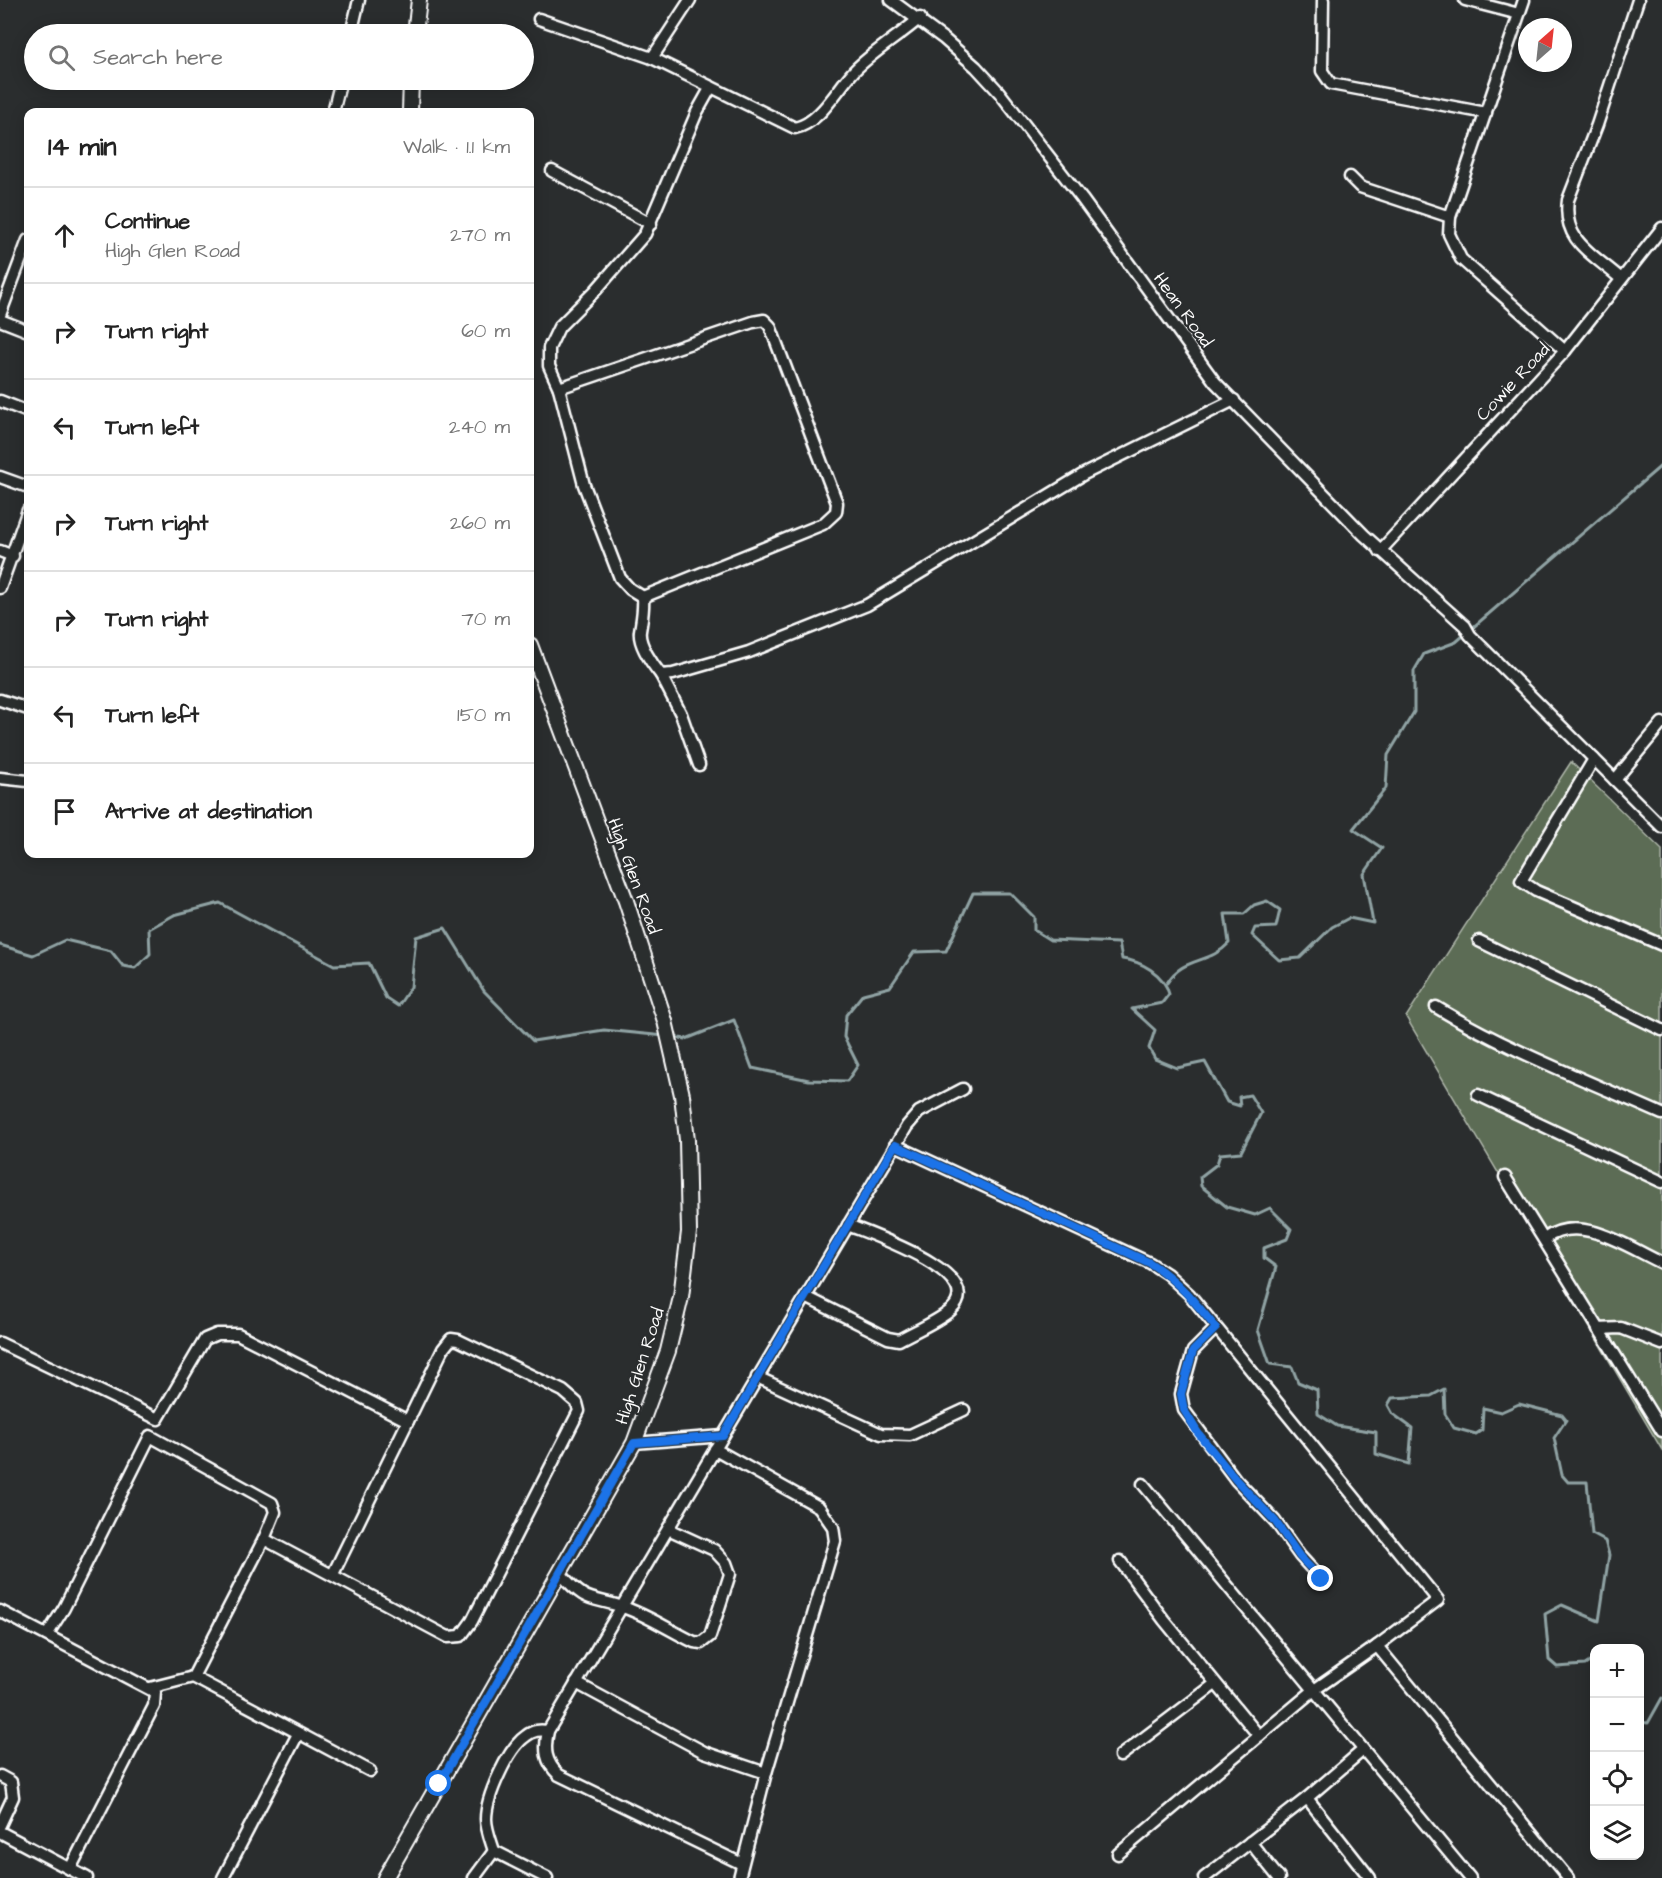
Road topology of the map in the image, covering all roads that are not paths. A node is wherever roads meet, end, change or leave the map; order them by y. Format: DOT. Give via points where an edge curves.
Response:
graph roads {
  1 [pos="359,0"];
  2 [pos="419,0"];
  3 [pos="690,0"];
  4 [pos="891,0"];
  5 [pos="1323,0"];
  6 [pos="1465,0"];
  7 [pos="1524,0"];
  8 [pos="1638,0"];
  9 [pos="1519,14"];
  10 [pos="920,18"];
  11 [pos="539,19"];
  12 [pos="353,24"];
  13 [pos="416,24"];
  14 [pos="652,58"];
  15 [pos="711,87"];
  16 [pos="338,90"];
  17 [pos="411,90"];
  18 [pos="334,108"];
  19 [pos="410,108"];
  20 [pos="1486,113"];
  21 [pos="552,171"];
  22 [pos="1350,177"];
  23 [pos="1450,217"];
  24 [pos="651,224"];
  25 [pos="1662,228"];
  26 [pos="24,251"];
  27 [pos="1620,278"];
  28 [pos="0,318"];
  29 [pos="24,328"];
  30 [pos="1565,351"];
  31 [pos="559,388"];
  32 [pos="1234,400"];
  33 [pos="0,401"];
  34 [pos="24,410"];
  35 [pos="0,477"];
  36 [pos="24,486"];
  37 [pos="24,522"];
  38 [pos="0,551"];
  39 [pos="1380,551"];
  40 [pos="13,556"];
  41 [pos="0,588"];
  42 [pos="643,597"];
  43 [pos="534,656"];
  44 [pos="661,675"];
  45 [pos="0,700"];
  46 [pos="24,708"];
  47 [pos="1662,723"];
  48 [pos="1594,759"];
  49 [pos="699,765"];
  50 [pos="0,778"];
  51 [pos="1615,780"];
  52 [pos="24,781"];
  53 [pos="1662,827"];
  54 [pos="1479,941"];
  55 [pos="1662,945"];
  56 [pos="1436,1007"];
  57 [pos="1662,1030"];
  58 [pos="963,1089"];
  59 [pos="1478,1095"];
  60 [pos="1662,1114"];
  61 [pos="895,1145"];
  62 [pos="1505,1177"];
  63 [pos="1662,1182"];
  64 [pos="848,1225"];
  65 [pos="1544,1239"];
  66 [pos="1662,1263"];
  67 [pos="806,1297"];
  68 [pos="1216,1328"];
  69 [pos="1598,1329"];
  70 [pos="0,1342"];
  71 [pos="1662,1344"];
  72 [pos="757,1377"];
  73 [pos="964,1410"];
  74 [pos="158,1419"];
  75 [pos="408,1421"];
  76 [pos="1662,1431"];
  77 [pos="150,1436"];
  78 [pos="723,1436"];
  79 [pos="634,1443"];
  80 [pos="715,1449"];
  81 [pos="1143,1484"];
  82 [pos="668,1529"];
  83 [pos="264,1539"];
  84 [pos="1120,1561"];
  85 [pos="333,1574"];
  86 [pos="560,1574"];
  87 [pos="1321,1579"];
  88 [pos="623,1607"];
  89 [pos="0,1611"];
  90 [pos="47,1635"];
  91 [pos="1377,1646"];
  92 [pos="193,1677"];
  93 [pos="576,1683"];
  94 [pos="1215,1684"];
  95 [pos="150,1688"];
  96 [pos="1314,1690"];
  97 [pos="548,1731"];
  98 [pos="298,1734"];
  99 [pos="1258,1736"];
  100 [pos="1363,1750"];
  101 [pos="1120,1756"];
  102 [pos="370,1771"];
  103 [pos="766,1773"];
  104 [pos="0,1776"];
  105 [pos="1307,1798"];
  106 [pos="0,1825"];
  107 [pos="0,1832"];
  108 [pos="1250,1842"];
  109 [pos="494,1851"];
  110 [pos="1118,1854"];
  111 [pos="742,1864"];
  112 [pos="70,1869"];
  113 [pos="87,1878"];
  114 [pos="223,1878"];
  115 [pos="385,1878"];
  116 [pos="474,1878"];
  117 [pos="546,1878"];
  118 [pos="739,1878"];
  119 [pos="1204,1878"];
  120 [pos="1279,1878"];
  121 [pos="1370,1878"];
  122 [pos="1470,1878"];
  123 [pos="1568,1878"];
  1 -- 12 [label="street"];
  2 -- 13 [label="main road"];
  3 -- 14 [label="street"];
  4 -- 10 [label="street, Hean Road"];
  5 -- 20 [label="street" via="1322,71 1331,84"];
  6 -- 9 [label="street"];
  7 -- 9 [label="street"];
  8 -- 27 [label="street" via="1566,213 1567,226 1576,240"];
  9 -- 20 [label="street"];
  10 -- 15 [label="street" via="853,72 807,126 795,128"];
  10 -- 32 [label="street, Hean Road" via="999,92 1215,382"];
  11 -- 14 [label="street"];
  14 -- 15 [label="street"];
  15 -- 24 [label="street"];
  16 -- 18 [label="street"];
  17 -- 19 [label="main road"];
  20 -- 23 [label="street"];
  21 -- 24 [label="street"];
  22 -- 23 [label="street" via="1360,187"];
  23 -- 30 [label="street" via="1449,234 1461,259"];
  24 -- 31 [label="street" via="552,337 549,366"];
  25 -- 27 [label="street, Cowie Road"];
  26 -- 28 [label="street"];
  27 -- 30 [label="street, Cowie Road"];
  28 -- 29 [label="street"];
  30 -- 39 [label="street, Cowie Road"];
  31 -- 42 [label="street" via="584,484 620,578"];
  31 -- 42 [label="street" via="753,322 764,320 770,326 837,503 836,512 823,524"];
  32 -- 39 [label="street, Hean Road"];
  32 -- 44 [label="street" via="1084,474 867,605 749,652"];
  33 -- 34 [label="street"];
  35 -- 36 [label="street"];
  37 -- 40 [label="street"];
  38 -- 40 [label="street"];
  39 -- 48 [label="street, Hean Road" via="1467,631"];
  40 -- 41 [label="street"];
  42 -- 44 [label="street" via="645,614 639,633"];
  43 -- 79 [label="main road, High Glen Road" via="653,979 675,1062 687,1140 688,1232 681,1297 668,1351"];
  44 -- 49 [label="street" via="681,714"];
  45 -- 46 [label="street"];
  47 -- 51 [label="street"];
  48 -- 51 [label="street, Hean Road"];
  48 -- 55 [label="street" via="1521,881"];
  50 -- 52 [label="street"];
  51 -- 53 [label="street, Hean Road"];
  54 -- 57 [label="street"];
  56 -- 60 [label="street" via="1526,1054"];
  58 -- 61 [label="street" via="919,1112"];
  59 -- 63 [label="street"];
  61 -- 64 [label="street"];
  61 -- 68 [label="street" via="1150,1263 1189,1294"];
  62 -- 65 [label="street"];
  64 -- 67 [label="street"];
  64 -- 67 [label="street" via="938,1265 956,1286 957,1302 951,1310 899,1341"];
  65 -- 66 [label="street" via="1565,1227 1588,1229"];
  65 -- 69 [label="street"];
  67 -- 72 [label="street"];
  68 -- 87 [label="street" via="1193,1351 1181,1394 1184,1410 1236,1480"];
  68 -- 91 [label="street" via="1438,1600"];
  69 -- 71 [label="street" via="1621,1328"];
  69 -- 76 [label="street"];
  70 -- 74 [label="street"];
  72 -- 73 [label="street" via="881,1434 910,1435"];
  72 -- 78 [label="street"];
  74 -- 75 [label="street" via="204,1339 227,1332 238,1334"];
  74 -- 77 [label="street"];
  75 -- 85 [label="street"];
  75 -- 85 [label="street" via="451,1339 572,1396 579,1412 461,1636 448,1637"];
  77 -- 83 [label="street" via="272,1503 275,1512"];
  77 -- 90 [label="street"];
  78 -- 79 [label="street"];
  78 -- 80 [label="street"];
  79 -- 86 [label="main road, High Glen Road"];
  80 -- 82 [label="street"];
  80 -- 103 [label="street" via="819,1507 833,1527 835,1541"];
  81 -- 96 [label="street"];
  82 -- 88 [label="street"];
  82 -- 88 [label="street" via="714,1550 726,1563 730,1574 710,1636 706,1641 694,1642"];
  83 -- 85 [label="street"];
  83 -- 92 [label="street"];
  84 -- 94 [label="street"];
  86 -- 88 [label="street" via="586,1598"];
  86 -- 115 [label="main road, High Glen Road"];
  88 -- 93 [label="street"];
  89 -- 90 [label="street"];
  90 -- 95 [label="street"];
  91 -- 96 [label="street"];
  91 -- 123 [label="street"];
  92 -- 95 [label="street"];
  92 -- 98 [label="street"];
  93 -- 97 [label="street"];
  93 -- 103 [label="street" via="704,1752"];
  94 -- 99 [label="street"];
  94 -- 101 [label="street"];
  95 -- 112 [label="street" via="155,1692 154,1706"];
  96 -- 99 [label="street"];
  96 -- 100 [label="street"];
  97 -- 109 [label="street" via="537,1730 525,1736 512,1751 489,1798 486,1820"];
  97 -- 111 [label="street" via="546,1756 559,1775"];
  98 -- 102 [label="street"];
  98 -- 114 [label="street"];
  99 -- 110 [label="street"];
  100 -- 105 [label="street"];
  100 -- 122 [label="street"];
  103 -- 111 [label="street"];
  104 -- 106 [label="street" via="11,1782 13,1797"];
  105 -- 108 [label="street"];
  105 -- 121 [label="street"];
  107 -- 112 [label="street"];
  108 -- 119 [label="street"];
  108 -- 120 [label="street"];
  109 -- 116 [label="street"];
  109 -- 117 [label="street"];
  111 -- 118 [label="street"];
  112 -- 113 [label="street"];
}
